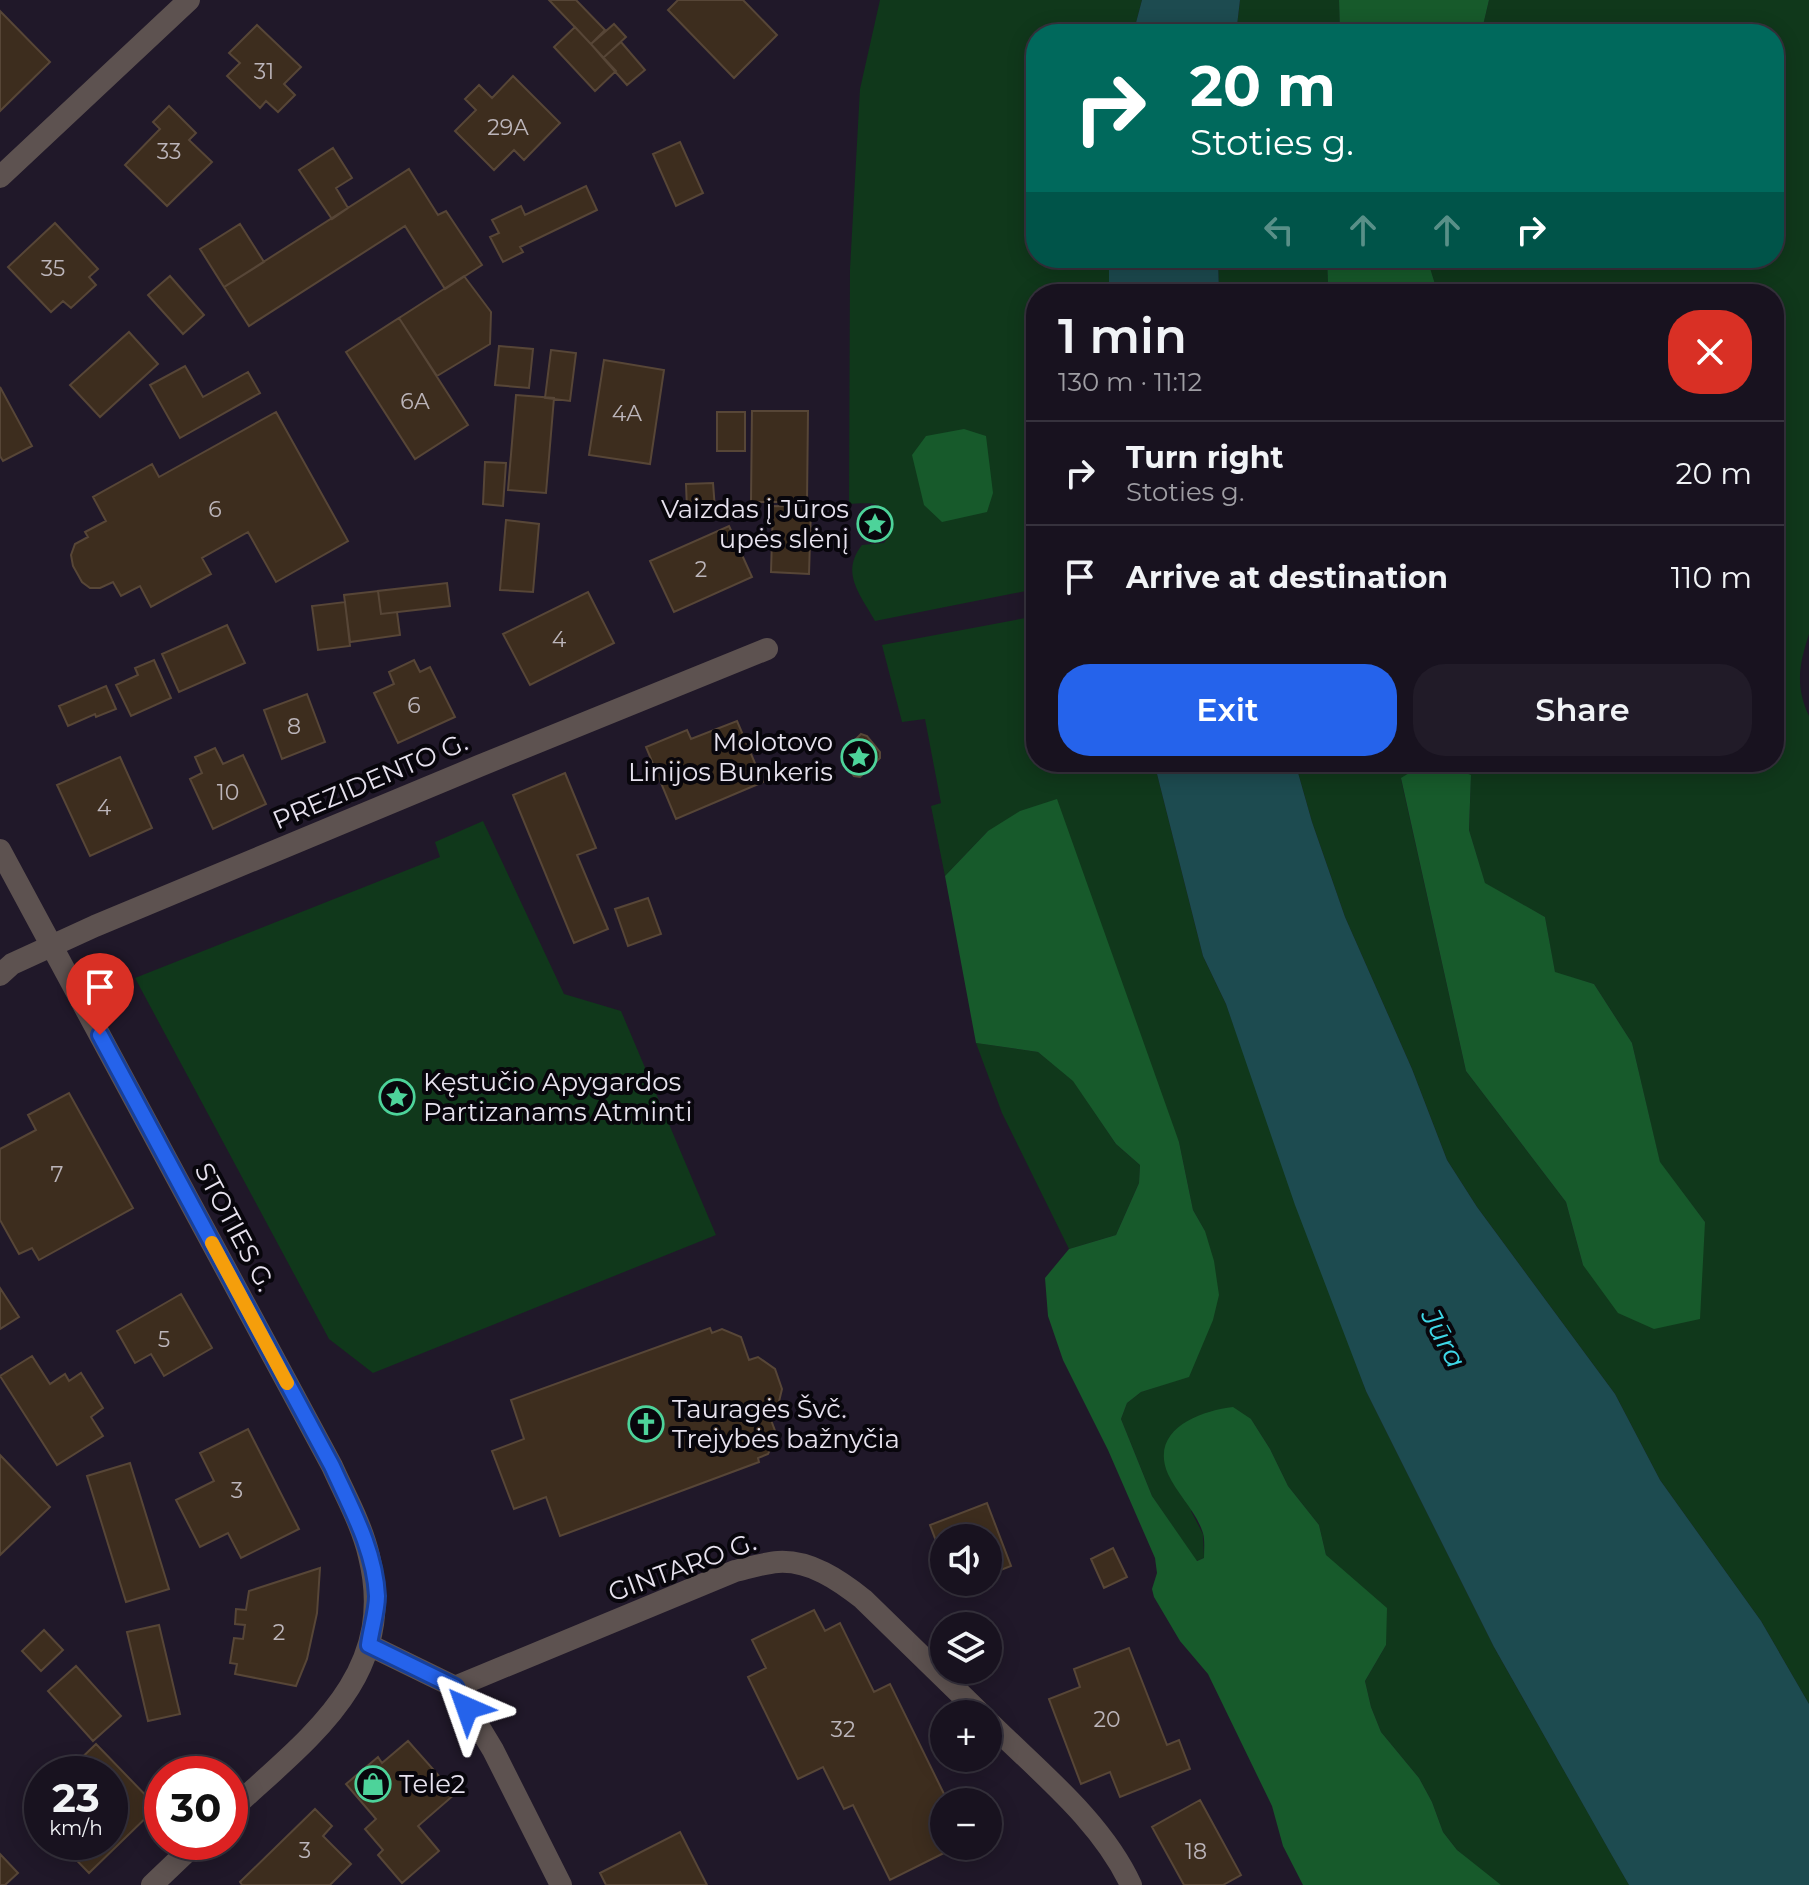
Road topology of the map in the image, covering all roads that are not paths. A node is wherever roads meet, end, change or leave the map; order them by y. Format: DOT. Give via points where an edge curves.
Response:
graph roads {
  1 [pos="189,0"];
  2 [pos="0,177"];
  3 [pos="767,649"];
  4 [pos="0,850"];
  5 [pos="52,945"];
  6 [pos="0,975"];
  7 [pos="369,1645"];
  8 [pos="455,1687"];
  9 [pos="967,1700"];
  10 [pos="1002,1735"];
  11 [pos="248,1794"];
  12 [pos="178,1860"];
  13 [pos="152,1885"];
  14 [pos="561,1885"];
  15 [pos="1131,1885"];
  1 -- 2 [label="street"];
  3 -- 5 [label="street, PREZIDENTO G."];
  4 -- 5 [label="street, STOTIES G."];
  5 -- 6 [label="street, PREZIDENTO G."];
  5 -- 7 [label="street, STOTIES G." via="347,1499 374,1575 377,1597"];
  7 -- 8 [label="street"];
  7 -- 11 [label="street, STOTIES G." via="362,1667 328,1720"];
  8 -- 9 [label="street, GINTARO G." via="735,1571 778,1562 802,1564 841,1582"];
  8 -- 14 [label="street"];
  10 -- 15 [label="street" via="1118,1857"];
  12 -- 13 [label="street"];
}
